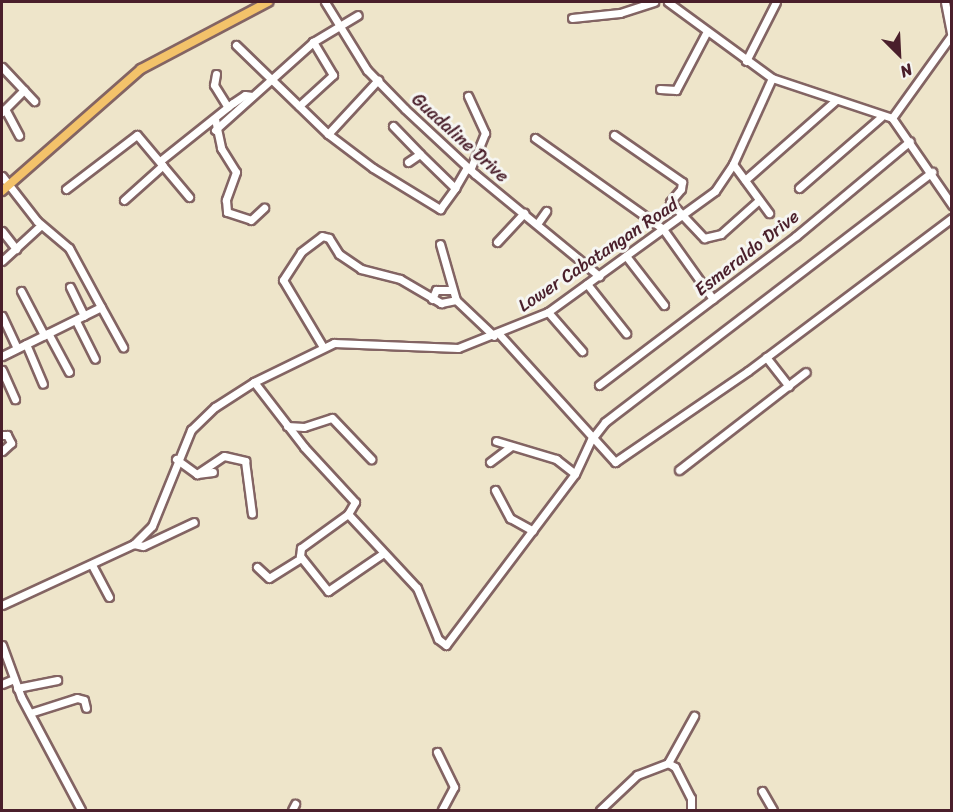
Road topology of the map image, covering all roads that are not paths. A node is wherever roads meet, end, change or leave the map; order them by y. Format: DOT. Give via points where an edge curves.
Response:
graph roads {
  1 [pos="268,2"];
  2 [pos="325,2"];
  3 [pos="654,2"];
  4 [pos="668,2"];
  5 [pos="776,2"];
  6 [pos="945,2"];
  7 [pos="358,15"];
  8 [pos="572,18"];
  9 [pos="338,25"];
  10 [pos="706,33"];
  11 [pos="951,37"];
  12 [pos="313,42"];
  13 [pos="236,45"];
  14 [pos="746,61"];
  15 [pos="2,67"];
  16 [pos="216,74"];
  17 [pos="271,77"];
  18 [pos="772,78"];
  19 [pos="378,80"];
  20 [pos="660,89"];
  21 [pos="24,90"];
  22 [pos="252,96"];
  23 [pos="468,96"];
  24 [pos="836,100"];
  25 [pos="34,101"];
  26 [pos="299,106"];
  27 [pos="228,107"];
  28 [pos="3,111"];
  29 [pos="881,117"];
  30 [pos="892,118"];
  31 [pos="215,119"];
  32 [pos="393,126"];
  33 [pos="215,130"];
  34 [pos="328,134"];
  35 [pos="19,135"];
  36 [pos="614,135"];
  37 [pos="535,138"];
  38 [pos="910,141"];
  39 [pos="420,154"];
  40 [pos="408,162"];
  41 [pos="162,163"];
  42 [pos="733,164"];
  43 [pos="469,168"];
  44 [pos="932,172"];
  45 [pos="2,176"];
  46 [pos="745,180"];
  47 [pos="5,188"];
  48 [pos="455,188"];
  49 [pos="799,188"];
  50 [pos="66,189"];
  51 [pos="189,197"];
  52 [pos="124,200"];
  53 [pos="759,200"];
  54 [pos="951,205"];
  55 [pos="264,208"];
  56 [pos="546,212"];
  57 [pos="524,213"];
  58 [pos="769,213"];
  59 [pos="684,216"];
  60 [pos="951,218"];
  61 [pos="537,224"];
  62 [pos="41,225"];
  63 [pos="663,229"];
  64 [pos="2,231"];
  65 [pos="497,242"];
  66 [pos="440,244"];
  67 [pos="16,249"];
  68 [pos="626,256"];
  69 [pos="2,261"];
  70 [pos="598,276"];
  71 [pos="586,284"];
  72 [pos="70,287"];
  73 [pos="452,290"];
  74 [pos="21,291"];
  75 [pos="432,299"];
  76 [pos="713,299"];
  77 [pos="456,300"];
  78 [pos="664,305"];
  79 [pos="101,307"];
  80 [pos="548,312"];
  81 [pos="2,316"];
  82 [pos="84,316"];
  83 [pos="76,321"];
  84 [pos="626,333"];
  85 [pos="46,334"];
  86 [pos="497,335"];
  87 [pos="26,344"];
  88 [pos="123,347"];
  89 [pos="323,347"];
  90 [pos="17,348"];
  91 [pos="582,351"];
  92 [pos="2,356"];
  93 [pos="766,357"];
  94 [pos="95,359"];
  95 [pos="2,370"];
  96 [pos="69,372"];
  97 [pos="806,372"];
  98 [pos="254,382"];
  99 [pos="43,384"];
  100 [pos="599,385"];
  101 [pos="789,386"];
  102 [pos="15,399"];
  103 [pos="287,426"];
  104 [pos="2,435"];
  105 [pos="591,440"];
  106 [pos="496,441"];
  107 [pos="511,446"];
  108 [pos="2,451"];
  109 [pos="177,459"];
  110 [pos="371,459"];
  111 [pos="490,462"];
  112 [pos="679,470"];
  113 [pos="213,472"];
  114 [pos="197,474"];
  115 [pos="575,474"];
  116 [pos="495,490"];
  117 [pos="252,514"];
  118 [pos="348,514"];
  119 [pos="194,522"];
  120 [pos="533,531"];
  121 [pos="135,544"];
  122 [pos="382,554"];
  123 [pos="302,558"];
  124 [pos="92,565"];
  125 [pos="257,567"];
  126 [pos="109,597"];
  127 [pos="2,605"];
  128 [pos="2,645"];
  129 [pos="14,679"];
  130 [pos="57,680"];
  131 [pos="2,684"];
  132 [pos="17,688"];
  133 [pos="86,708"];
  134 [pos="30,713"];
  135 [pos="694,716"];
  136 [pos="437,752"];
  137 [pos="668,763"];
  138 [pos="762,791"];
  139 [pos="81,810"];
  140 [pos="442,810"];
  141 [pos="600,810"];
  142 [pos="691,810"];
  143 [pos="773,810"];
  1 -- 47 [label="main road" via="136,73"];
  2 -- 9 [label="street, Guadaline Drive"];
  3 -- 8 [label="street" via="621,13"];
  4 -- 10 [label="street"];
  5 -- 14 [label="street"];
  6 -- 11 [label="street"];
  7 -- 9 [label="street"];
  9 -- 12 [label="street"];
  9 -- 19 [label="street, Guadaline Drive"];
  10 -- 14 [label="street"];
  10 -- 20 [label="street" via="676,90"];
  11 -- 30 [label="street"];
  12 -- 17 [label="street"];
  12 -- 26 [label="street" via="333,75"];
  13 -- 17 [label="street"];
  14 -- 18 [label="street"];
  15 -- 21 [label="street"];
  16 -- 27 [label="street" via="214,85"];
  17 -- 22 [label="street"];
  17 -- 26 [label="street"];
  18 -- 24 [label="street"];
  18 -- 42 [label="street, Lower Cabatangan Road"];
  19 -- 34 [label="street"];
  19 -- 43 [label="street, Guadaline Drive"];
  21 -- 25 [label="street"];
  21 -- 28 [label="street"];
  22 -- 27 [label="street" via="243,96"];
  22 -- 33 [label="street"];
  23 -- 43 [label="street" via="486,138"];
  24 -- 29 [label="street"];
  24 -- 46 [label="street"];
  26 -- 34 [label="street"];
  27 -- 31 [label="street"];
  28 -- 35 [label="street"];
  29 -- 30 [label="street"];
  29 -- 49 [label="street, Esmeraldo Drive"];
  30 -- 38 [label="street"];
  31 -- 33 [label="street"];
  31 -- 41 [label="street"];
  32 -- 39 [label="street"];
  33 -- 55 [label="street" via="236,172 226,200 228,212 251,220"];
  34 -- 48 [label="street" via="373,168 438,208 446,207"];
  36 -- 59 [label="street" via="682,182 670,202"];
  37 -- 63 [label="street"];
  38 -- 44 [label="street"];
  38 -- 76 [label="street, Esmeraldo Drive"];
  39 -- 40 [label="street"];
  39 -- 48 [label="street"];
  41 -- 50 [label="street" via="137,135"];
  41 -- 51 [label="street"];
  41 -- 52 [label="street"];
  42 -- 46 [label="street"];
  42 -- 59 [label="street, Lower Cabatangan Road" via="715,191"];
  43 -- 48 [label="street"];
  43 -- 57 [label="street, Guadaline Drive"];
  44 -- 54 [label="street"];
  44 -- 105 [label="street" via="631,401"];
  45 -- 47 [label="street"];
  46 -- 53 [label="street"];
  47 -- 62 [label="street"];
  53 -- 58 [label="street"];
  53 -- 59 [label="street" via="721,234 711,238 699,235"];
  56 -- 61 [label="street"];
  57 -- 61 [label="street, Guadaline Drive"];
  57 -- 65 [label="street"];
  59 -- 63 [label="street, Lower Cabatangan Road"];
  60 -- 93 [label="street"];
  61 -- 70 [label="street, Guadaline Drive"];
  62 -- 67 [label="street"];
  62 -- 79 [label="street" via="69,248"];
  63 -- 68 [label="street, Lower Cabatangan Road"];
  63 -- 76 [label="street"];
  64 -- 67 [label="street"];
  66 -- 73 [label="street"];
  67 -- 69 [label="street"];
  68 -- 70 [label="street, Lower Cabatangan Road"];
  68 -- 78 [label="street"];
  70 -- 71 [label="street, Lower Cabatangan Road"];
  71 -- 80 [label="street, Lower Cabatangan Road"];
  71 -- 84 [label="street"];
  72 -- 82 [label="street"];
  73 -- 75 [label="street" via="436,290"];
  73 -- 77 [label="street"];
  74 -- 85 [label="street"];
  75 -- 77 [label="street" via="441,303"];
  75 -- 89 [label="street" via="400,279 355,266 339,254 329,238 322,236 301,252 283,280"];
  76 -- 100 [label="street, Esmeraldo Drive"];
  77 -- 86 [label="street"];
  79 -- 82 [label="street"];
  79 -- 88 [label="street"];
  80 -- 86 [label="street, Lower Cabatangan Road"];
  80 -- 91 [label="street"];
  81 -- 90 [label="street"];
  82 -- 83 [label="street"];
  83 -- 85 [label="street"];
  83 -- 94 [label="street"];
  85 -- 87 [label="street"];
  85 -- 96 [label="street"];
  86 -- 89 [label="street, Lower Cabatangan Road" via="445,349 361,342"];
  86 -- 105 [label="street"];
  87 -- 90 [label="street"];
  87 -- 99 [label="street"];
  89 -- 98 [label="street, Lower Cabatangan Road"];
  90 -- 92 [label="street"];
  93 -- 101 [label="street"];
  93 -- 105 [label="street" via="620,461 611,462"];
  95 -- 102 [label="street"];
  97 -- 101 [label="street"];
  98 -- 103 [label="street"];
  98 -- 109 [label="street, Lower Cabatangan Road" via="202,417 186,438"];
  101 -- 112 [label="street"];
  103 -- 110 [label="street" via="304,428 332,418"];
  103 -- 118 [label="street" via="353,499 354,506"];
  104 -- 108 [label="street" via="7,435 11,443"];
  105 -- 115 [label="street"];
  106 -- 107 [label="street"];
  107 -- 111 [label="street"];
  107 -- 115 [label="street" via="556,459"];
  109 -- 114 [label="street"];
  109 -- 121 [label="street, Lower Cabatangan Road" via="152,526"];
  113 -- 114 [label="street"];
  114 -- 117 [label="street" via="224,456 245,461"];
  115 -- 120 [label="street"];
  116 -- 120 [label="street" via="510,518"];
  118 -- 122 [label="street"];
  118 -- 123 [label="street" via="301,548"];
  119 -- 121 [label="street" via="143,546"];
  120 -- 122 [label="street" via="446,645 438,639 417,588"];
  121 -- 124 [label="street, Lower Cabatangan Road"];
  122 -- 123 [label="street" via="328,591"];
  123 -- 125 [label="street" via="267,578"];
  124 -- 126 [label="street"];
  124 -- 127 [label="street, Lower Cabatangan Road"];
  128 -- 129 [label="street"];
  129 -- 131 [label="street"];
  129 -- 132 [label="street"];
  130 -- 132 [label="street"];
  132 -- 134 [label="street"];
  133 -- 134 [label="street" via="84,700 77,698"];
  134 -- 139 [label="street"];
  135 -- 137 [label="street"];
  136 -- 140 [label="street" via="454,787"];
  137 -- 141 [label="street" via="637,775"];
  137 -- 142 [label="street" via="675,766 691,798"];
  138 -- 143 [label="street"];
}
